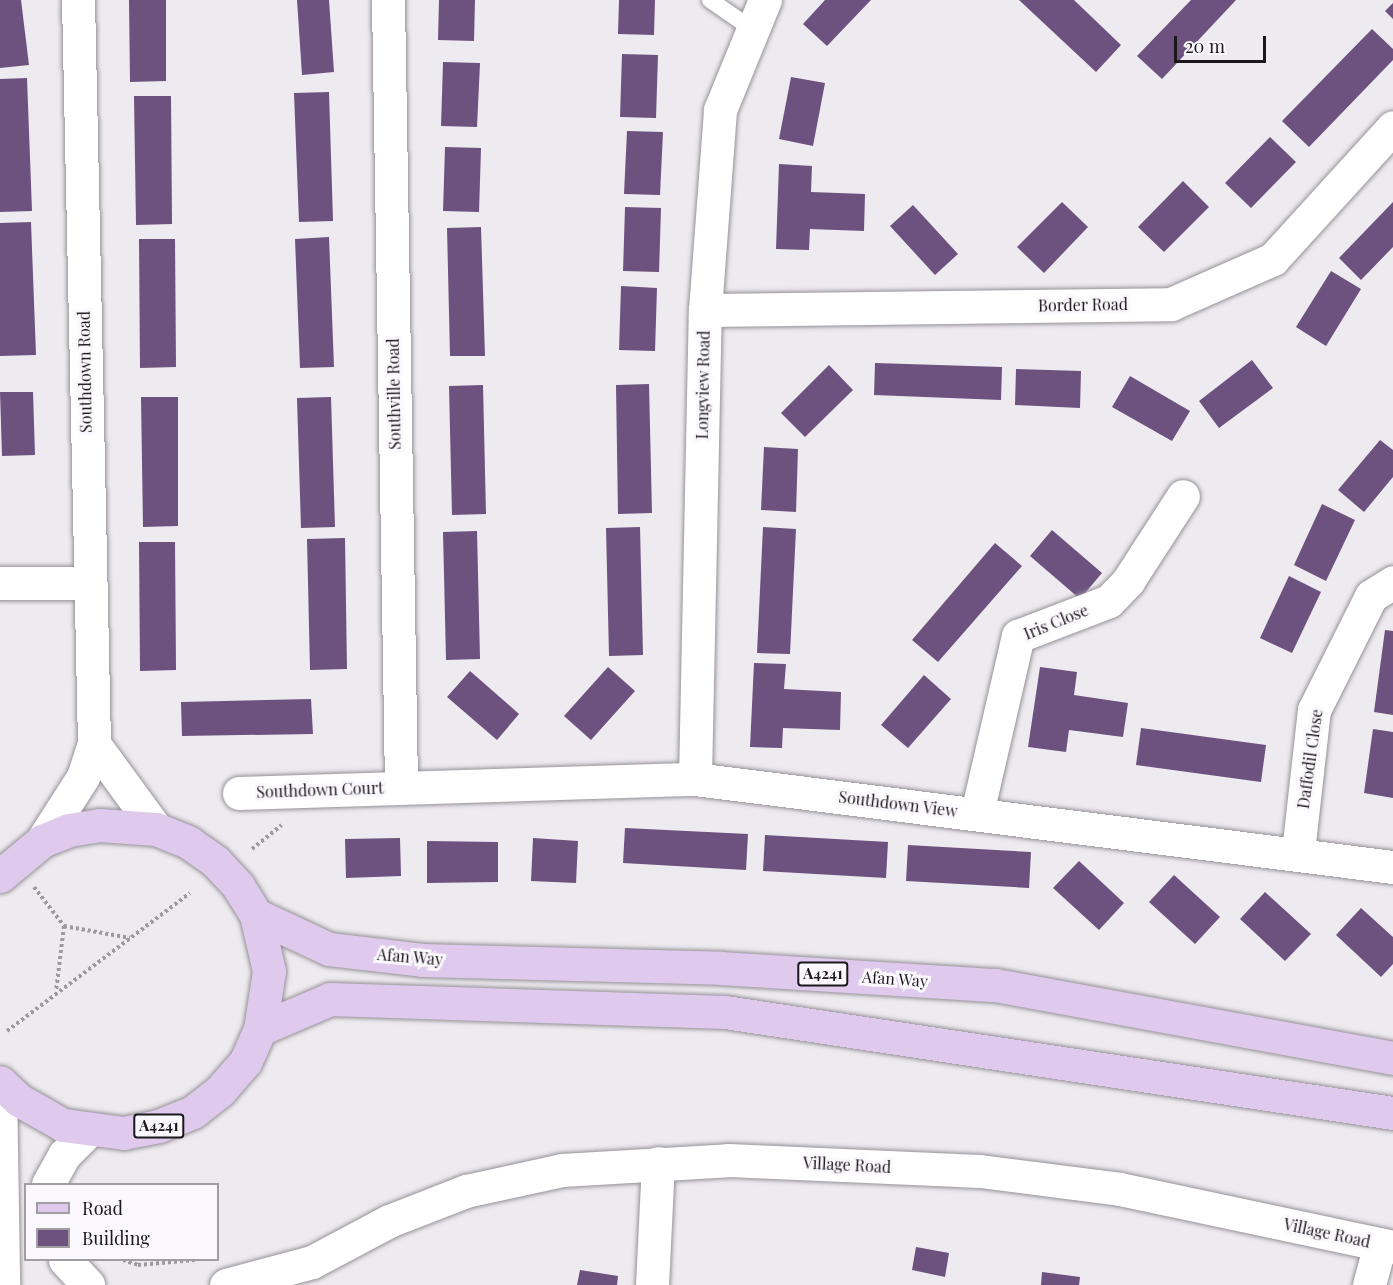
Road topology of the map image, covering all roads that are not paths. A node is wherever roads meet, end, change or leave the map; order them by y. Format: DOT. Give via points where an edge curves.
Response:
graph roads {
  1 [pos="78,0"];
  2 [pos="388,0"];
  3 [pos="711,0"];
  4 [pos="758,14"];
  5 [pos="1393,127"];
  6 [pos="705,310"];
  7 [pos="1183,495"];
  8 [pos="1393,582"];
  9 [pos="0,583"];
  10 [pos="89,583"];
  11 [pos="94,744"];
  12 [pos="695,779"];
  13 [pos="401,788"];
  14 [pos="239,793"];
  15 [pos="977,813"];
  16 [pos="156,829"];
  17 [pos="42,842"];
  18 [pos="1298,852"];
  19 [pos="1393,867"];
  20 [pos="0,876"];
  21 [pos="255,915"];
  22 [pos="260,1029"];
  23 [pos="1393,1058"];
  24 [pos="0,1083"];
  25 [pos="1393,1113"];
  26 [pos="88,1131"];
  27 [pos="658,1163"];
  28 [pos="49,1183"];
  29 [pos="1387,1246"];
  30 [pos="66,1261"];
  31 [pos="304,1273"];
  32 [pos="3,1285"];
  33 [pos="88,1285"];
  34 [pos="226,1285"];
  35 [pos="651,1285"];
  36 [pos="1369,1285"];
  1 -- 10 [label="street, Southdown Road"];
  2 -- 13 [label="street, Southville Road"];
  3 -- 4 [label="lane"];
  4 -- 6 [label="street, Longview Road" via="720,110"];
  5 -- 6 [label="street, Border Road" via="1274,259 1171,304"];
  6 -- 12 [label="street, Longview Road"];
  7 -- 15 [label="street, Iris Close" via="1128,581 1110,601 1018,636"];
  8 -- 18 [label="street, Daffodil Close" via="1371,596 1314,710"];
  9 -- 10 [label="street"];
  10 -- 11 [label="street, Southdown Road"];
  11 -- 16 [label="street"];
  11 -- 17 [label="street, Southdown Road" via="83,777"];
  12 -- 13 [label="street, Southdown View"];
  12 -- 15 [label="street, Southdown View"];
  13 -- 14 [label="street, Southdown Court"];
  15 -- 18 [label="street, Southdown View"];
  16 -- 17 [label="main road, A4241" via="99,825"];
  16 -- 21 [label="main road, A4241" via="188,842 215,861 238,886"];
  17 -- 20 [label="main road, A4241"];
  18 -- 19 [label="street, Southdown View"];
  21 -- 22 [label="main road, A4241" via="269,972"];
  21 -- 23 [label="main road, Afan Way / A4241" via="329,949 422,960 721,968 995,985"];
  22 -- 25 [label="main road" via="330,999 725,1012"];
  22 -- 26 [label="main road, A4241" via="245,1062 221,1090 193,1112 159,1126 124,1133"];
  24 -- 26 [label="main road, A4241" via="40,1114"];
  24 -- 32 [label="street"];
  26 -- 28 [label="street" via="64,1155"];
  27 -- 29 [label="street, Village Road" via="728,1160 980,1171 1120,1189"];
  27 -- 31 [label="street, Village Road" via="562,1170 466,1191 389,1221"];
  27 -- 35 [label="street"];
  29 -- 36 [label="street"];
  30 -- 33 [label="street"];
  31 -- 34 [label="street, Village Road"];
}
